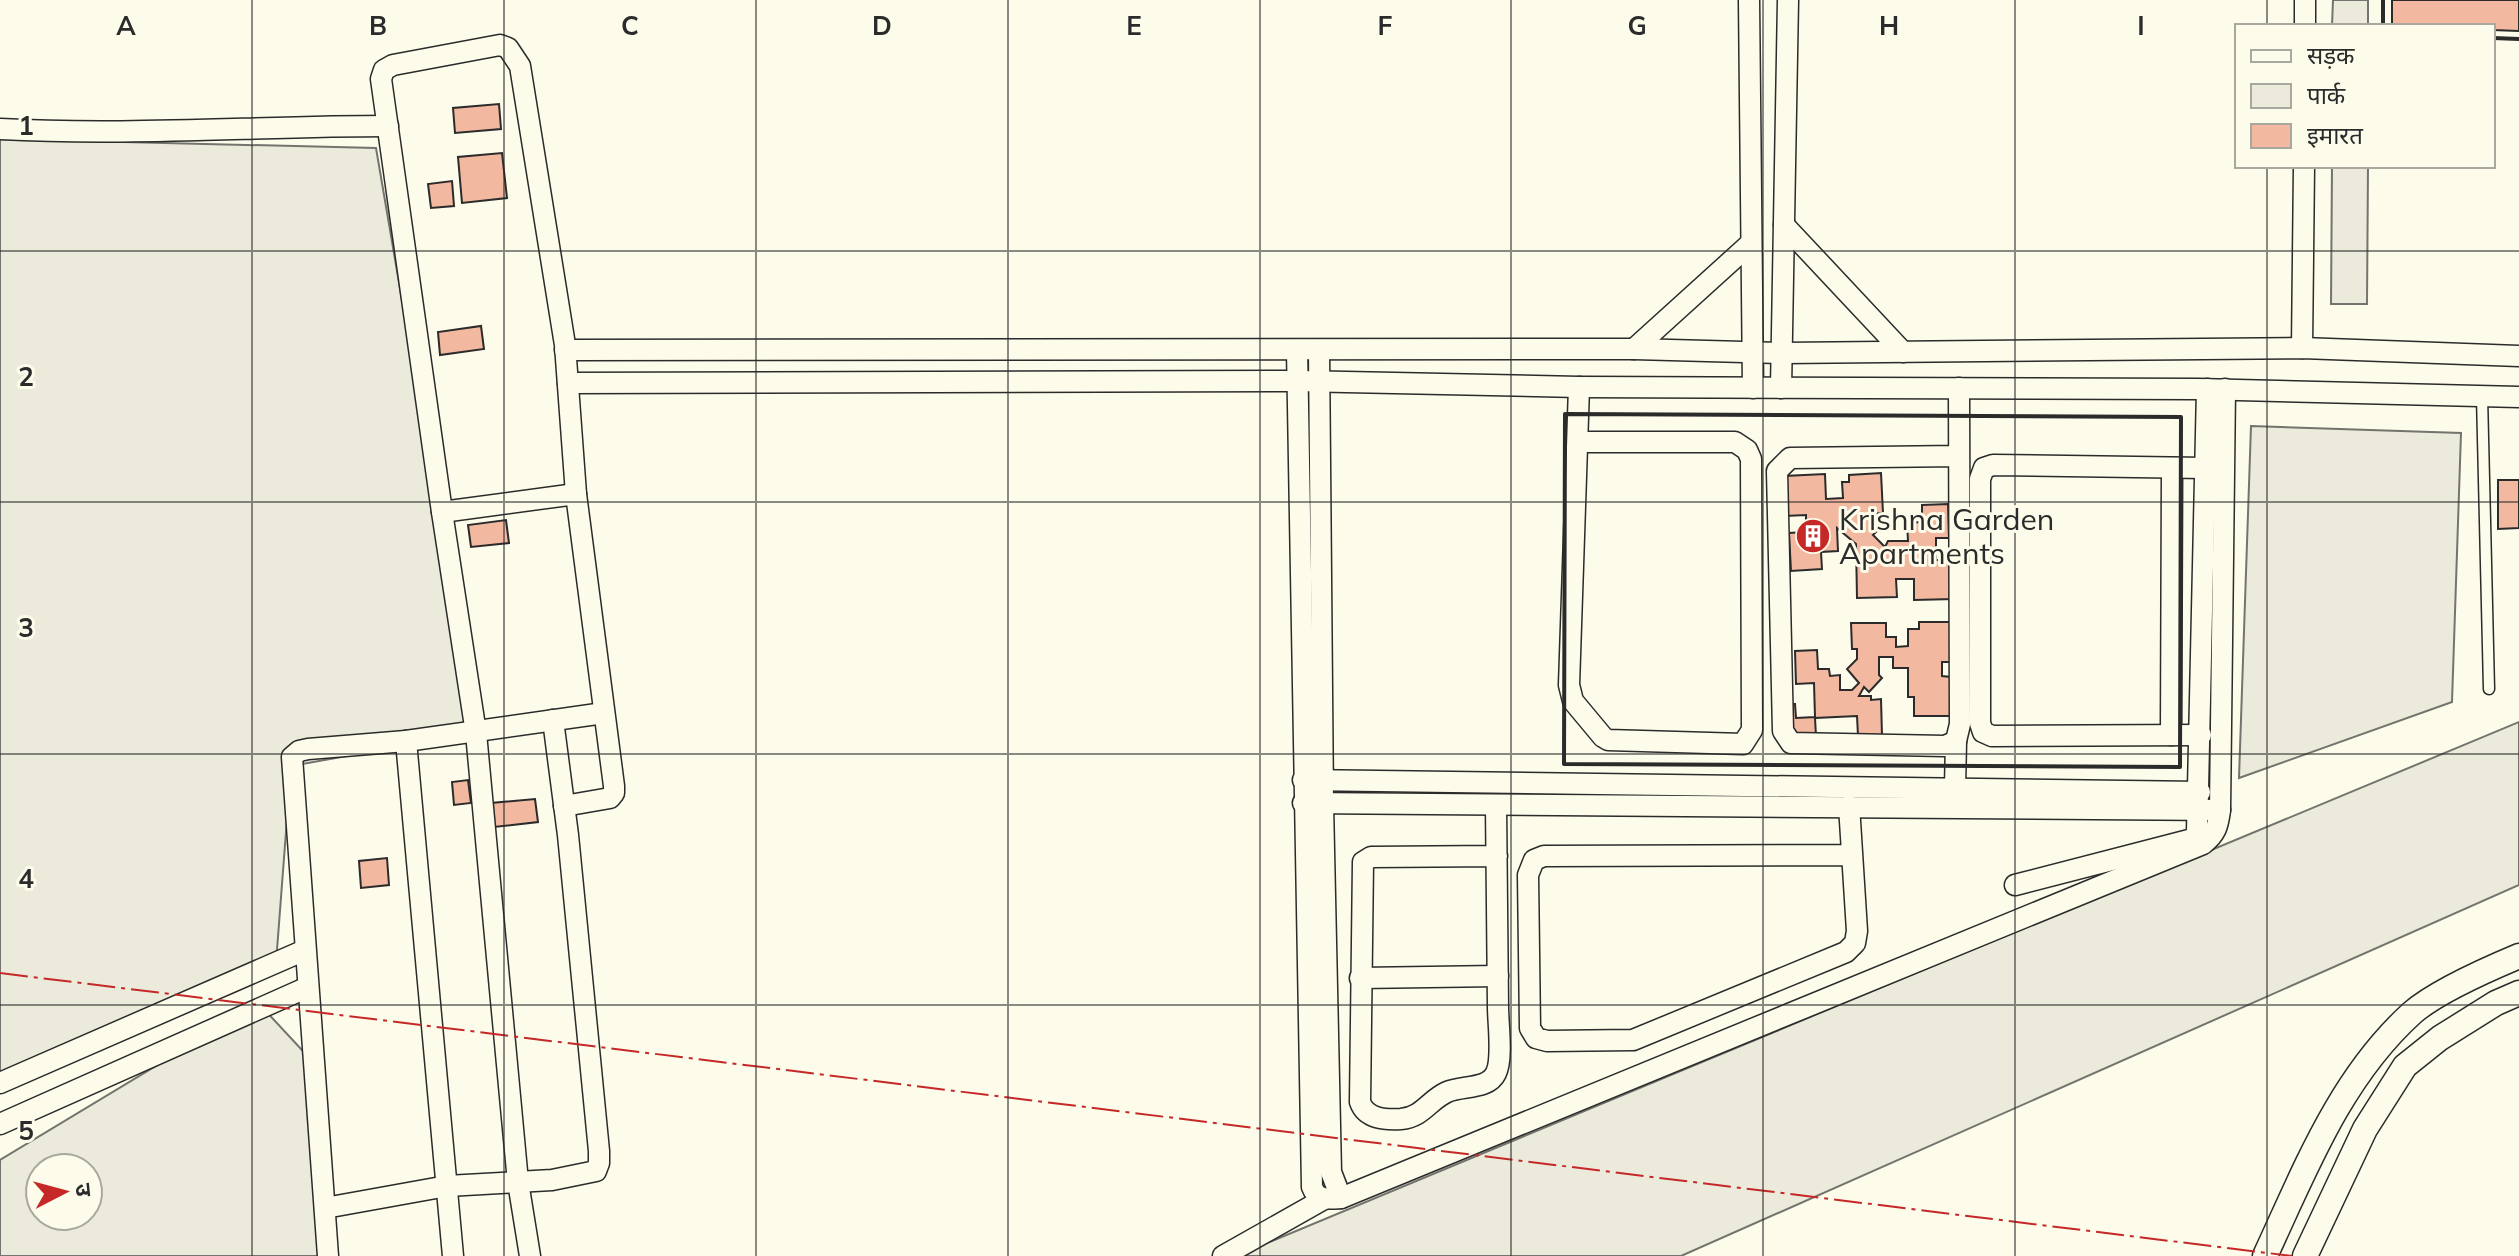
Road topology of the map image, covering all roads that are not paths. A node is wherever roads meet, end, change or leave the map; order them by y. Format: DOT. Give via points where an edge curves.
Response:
graph roads {
  1 [pos="1749,0"];
  2 [pos="1788,0"];
  3 [pos="2305,0"];
  4 [pos="2305,24"];
  5 [pos="388,126"];
  6 [pos="0,129"];
  7 [pos="2304,168"];
  8 [pos="1784,225"];
  9 [pos="1751,243"];
  10 [pos="2302,348"];
  11 [pos="1634,349"];
  12 [pos="565,350"];
  13 [pos="1297,350"];
  14 [pos="1319,350"];
  15 [pos="1903,352"];
  16 [pos="1753,353"];
  17 [pos="1783,353"];
  18 [pos="2519,356"];
  19 [pos="1298,381"];
  20 [pos="1320,381"];
  21 [pos="568,383"];
  22 [pos="1579,387"];
  23 [pos="1753,388"];
  24 [pos="1781,388"];
  25 [pos="1959,388"];
  26 [pos="2216,389"];
  27 [pos="2482,396"];
  28 [pos="2519,397"];
  29 [pos="1579,442"];
  30 [pos="1959,456"];
  31 [pos="2172,468"];
  32 [pos="2205,468"];
  33 [pos="576,494"];
  34 [pos="442,512"];
  35 [pos="2489,689"];
  36 [pos="604,713"];
  37 [pos="553,720"];
  38 [pos="476,733"];
  39 [pos="2171,735"];
  40 [pos="2201,735"];
  41 [pos="406,741"];
  42 [pos="1956,741"];
  43 [pos="1313,780"];
  44 [pos="1955,788"];
  45 [pos="2206,803"];
  46 [pos="1313,804"];
  47 [pos="1496,805"];
  48 [pos="564,806"];
  49 [pos="1849,806"];
  50 [pos="1852,855"];
  51 [pos="1497,856"];
  52 [pos="2015,885"];
  53 [pos="305,950"];
  54 [pos="2519,956"];
  55 [pos="1498,976"];
  56 [pos="1360,978"];
  57 [pos="308,987"];
  58 [pos="2519,993"];
  59 [pos="0,1083"];
  60 [pos="0,1124"];
  61 [pos="518,1182"];
  62 [pos="447,1186"];
  63 [pos="1333,1199"];
  64 [pos="325,1208"];
  65 [pos="328,1256"];
  66 [pos="453,1256"];
  67 [pos="530,1256"];
  68 [pos="1223,1256"];
  69 [pos="2265,1256"];
  70 [pos="2305,1256"];
  1 -- 9 [label="street"];
  2 -- 8 [label="street"];
  3 -- 4 [label="street"];
  5 -- 6 [label="street" via="156,132"];
  5 -- 12 [label="street" via="381,79 393,65 500,45 515,56"];
  5 -- 34 [label="street"];
  7 -- 10 [label="street"];
  8 -- 15 [label="street"];
  8 -- 17 [label="street"];
  9 -- 11 [label="street"];
  9 -- 16 [label="street"];
  10 -- 15 [label="street"];
  10 -- 18 [label="street"];
  11 -- 14 [label="street"];
  11 -- 16 [label="street"];
  12 -- 13 [label="street"];
  12 -- 21 [label="street"];
  13 -- 14 [label="street"];
  13 -- 19 [label="street"];
  14 -- 20 [label="street"];
  15 -- 17 [label="street"];
  16 -- 17 [label="street"];
  16 -- 23 [label="street"];
  17 -- 24 [label="street"];
  19 -- 20 [label="street"];
  19 -- 21 [label="street"];
  19 -- 43 [label="street"];
  20 -- 22 [label="street"];
  20 -- 43 [label="street"];
  21 -- 33 [label="street"];
  22 -- 23 [label="street"];
  22 -- 29 [label="street"];
  23 -- 24 [label="street"];
  24 -- 25 [label="street"];
  25 -- 26 [label="street"];
  25 -- 30 [label="street"];
  26 -- 27 [label="street"];
  26 -- 32 [label="street"];
  26 -- 45 [label="street"];
  27 -- 28 [label="street"];
  27 -- 35 [label="lane"];
  29 -- 29 [label="street" via="1569,685 1573,701 1608,740 1743,744 1752,730 1747,450 1735,442"];
  30 -- 42 [label="street"];
  30 -- 42 [label="street" via="1790,458 1777,471 1786,739 1802,745 1945,746"];
  31 -- 32 [label="street"];
  31 -- 39 [label="street"];
  31 -- 39 [label="street" via="1993,465 1984,468 1980,479 1983,732"];
  32 -- 40 [label="street"];
  33 -- 34 [label="street"];
  33 -- 36 [label="street"];
  34 -- 38 [label="street"];
  36 -- 37 [label="street"];
  36 -- 48 [label="street" via="614,793"];
  37 -- 38 [label="street"];
  37 -- 48 [label="street"];
  38 -- 41 [label="street"];
  38 -- 61 [label="street"];
  39 -- 40 [label="street"];
  40 -- 45 [label="street"];
  41 -- 53 [label="street" via="308,749 292,757"];
  41 -- 62 [label="street"];
  42 -- 44 [label="street"];
  43 -- 44 [label="street"];
  43 -- 46 [label="street"];
  44 -- 45 [label="street"];
  45 -- 49 [label="street"];
  45 -- 52 [label="street" via="2193,839"];
  45 -- 63 [label="street" via="2217,830 2203,844"];
  46 -- 47 [label="street"];
  46 -- 63 [label="street"];
  47 -- 49 [label="street"];
  47 -- 51 [label="street"];
  48 -- 61 [label="street" via="599,1163 589,1175"];
  49 -- 50 [label="street"];
  50 -- 50 [label="street" via="1857,931 1846,952 1633,1040 1547,1041 1536,1038 1530,1028 1528,875 1534,860"];
  51 -- 55 [label="street"];
  51 -- 56 [label="street" via="1371,857 1363,862"];
  53 -- 57 [label="street"];
  53 -- 59 [label="street"];
  54 -- 69 [label="street" via="2414,1011 2376,1050 2333,1111"];
  55 -- 56 [label="street"];
  55 -- 56 [label="street" via="1498,1070 1493,1079 1447,1092 1413,1117 1389,1119 1372,1116 1360,1102"];
  57 -- 60 [label="street"];
  57 -- 64 [label="street"];
  58 -- 70 [label="street" via="2440,1038 2405,1066 2365,1129"];
  61 -- 62 [label="street"];
  61 -- 67 [label="street"];
  62 -- 64 [label="street"];
  62 -- 66 [label="street"];
  63 -- 68 [label="street"];
  64 -- 65 [label="street"];
}
